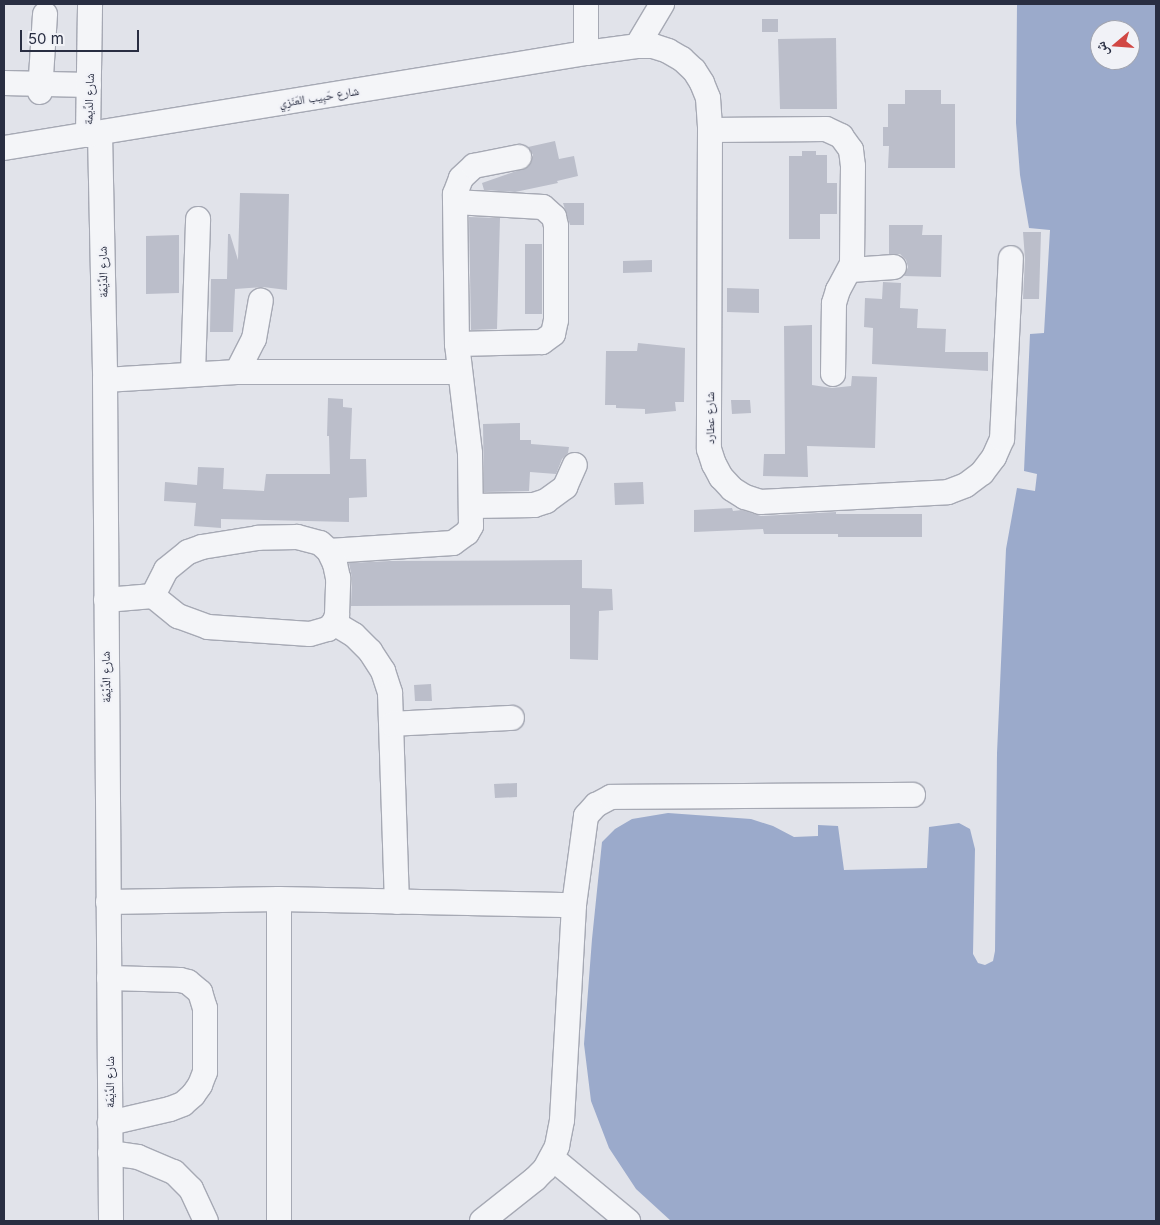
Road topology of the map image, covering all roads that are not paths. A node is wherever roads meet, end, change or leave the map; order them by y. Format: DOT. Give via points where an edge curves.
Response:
graph roads {
  1 [pos="90,4"];
  2 [pos="586,4"];
  3 [pos="662,4"];
  4 [pos="45,14"];
  5 [pos="636,46"];
  6 [pos="586,53"];
  7 [pos="4,83"];
  8 [pos="89,85"];
  9 [pos="41,88"];
  10 [pos="710,130"];
  11 [pos="94,134"];
  12 [pos="4,148"];
  13 [pos="519,157"];
  14 [pos="455,202"];
  15 [pos="198,219"];
  16 [pos="1011,258"];
  17 [pos="894,267"];
  18 [pos="851,270"];
  19 [pos="261,301"];
  20 [pos="457,344"];
  21 [pos="237,372"];
  22 [pos="459,372"];
  23 [pos="193,373"];
  24 [pos="834,374"];
  25 [pos="105,380"];
  26 [pos="575,465"];
  27 [pos="472,506"];
  28 [pos="329,551"];
  29 [pos="153,596"];
  30 [pos="106,600"];
  31 [pos="334,623"];
  32 [pos="512,718"];
  33 [pos="392,724"];
  34 [pos="913,795"];
  35 [pos="279,899"];
  36 [pos="108,902"];
  37 [pos="397,902"];
  38 [pos="574,905"];
  39 [pos="109,978"];
  40 [pos="110,1123"];
  41 [pos="110,1153"];
  42 [pos="552,1158"];
  43 [pos="111,1221"];
  44 [pos="206,1221"];
  45 [pos="279,1221"];
  46 [pos="484,1221"];
  47 [pos="628,1221"];
  1 -- 8 [label="street, شارع الدِّيمة"];
  2 -- 6 [label="street"];
  3 -- 5 [label="street"];
  4 -- 9 [label="street"];
  5 -- 6 [label="street, شارع عطارد"];
  5 -- 10 [label="street, شارع عطارد" via="668,51 694,70 708,98"];
  6 -- 11 [label="street, شارع حَبِيب العَنَزِي"];
  7 -- 9 [label="street"];
  8 -- 9 [label="street"];
  8 -- 11 [label="street, شارع الدِّيمة"];
  10 -- 16 [label="street, شارع عطارد" via="710,449 722,477 745,497 760,502 778,502 948,492 966,485 982,473 994,458 1002,439"];
  10 -- 18 [label="street" via="818,128 841,136 851,150 853,166"];
  11 -- 12 [label="street, شارع حَبِيب العَنَزِي"];
  11 -- 25 [label="street, شارع الدِّيْمَة"];
  13 -- 14 [label="street" via="474,166 457,185"];
  14 -- 20 [label="street"];
  14 -- 20 [label="street" via="543,207 554,217 556,226 556,320 553,334 542,342"];
  15 -- 23 [label="street"];
  17 -- 18 [label="street"];
  18 -- 24 [label="street" via="840,284 834,303"];
  19 -- 21 [label="street" via="254,338"];
  20 -- 22 [label="street"];
  21 -- 22 [label="street"];
  21 -- 23 [label="street"];
  22 -- 27 [label="street" via="468,436"];
  23 -- 25 [label="street"];
  25 -- 30 [label="street, شارع الدِّيْمَة"];
  26 -- 27 [label="street" via="565,487 546,501 534,505"];
  27 -- 28 [label="street" via="471,526 453,543"];
  28 -- 29 [label="street" via="320,543 297,537 258,538 202,547 188,552 166,570"];
  28 -- 31 [label="street" via="338,578"];
  29 -- 30 [label="street"];
  29 -- 31 [label="street" via="178,616 208,627 310,634 328,630"];
  30 -- 36 [label="street, شارع الدِّيْمَة"];
  31 -- 33 [label="street" via="354,635 383,671 390,693"];
  32 -- 33 [label="street"];
  33 -- 37 [label="street"];
  34 -- 38 [label="street" via="611,797 596,805 586,816"];
  35 -- 36 [label="street"];
  35 -- 37 [label="street"];
  35 -- 45 [label="street"];
  36 -- 39 [label="street, شارع الدِّيْمَة"];
  37 -- 38 [label="street"];
  38 -- 42 [label="street" via="562,1120"];
  39 -- 40 [label="street, شارع الدِّيْمَة"];
  39 -- 40 [label="street" via="188,982 200,992 205,1008 205,1072 193,1096 170,1109"];
  40 -- 41 [label="street, شارع الدِّيْمَة"];
  41 -- 43 [label="street, شارع الدِّيْمَة"];
  41 -- 44 [label="street" via="138,1156 174,1172 191,1190"];
  42 -- 46 [label="street" via="535,1179"];
  42 -- 47 [label="street"];
}
